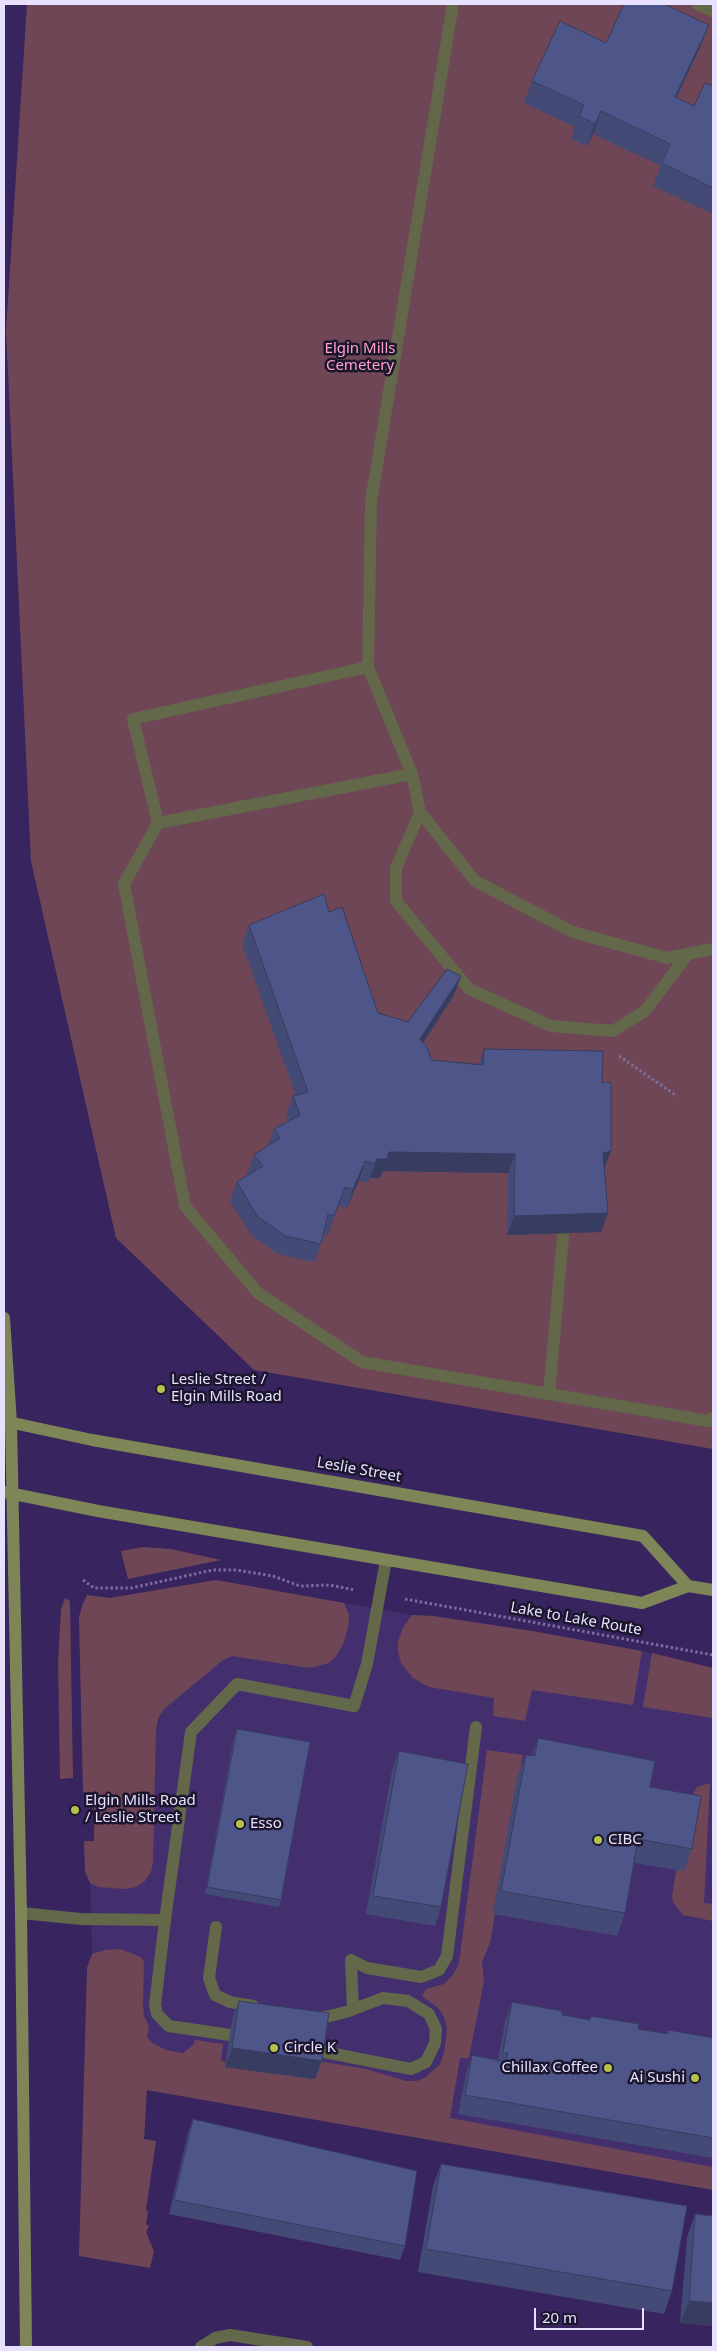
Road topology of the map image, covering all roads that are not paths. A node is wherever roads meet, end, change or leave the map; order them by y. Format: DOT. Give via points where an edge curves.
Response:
graph roads {
  1 [pos="453,4"];
  2 [pos="697,4"];
  3 [pos="713,11"];
  4 [pos="368,667"];
  5 [pos="412,774"];
  6 [pos="420,812"];
  7 [pos="158,823"];
  8 [pos="713,949"];
  9 [pos="688,954"];
  10 [pos="563,1237"];
  11 [pos="4,1318"];
  12 [pos="549,1394"];
  13 [pos="713,1418"];
  14 [pos="7,1422"];
  15 [pos="7,1493"];
  16 [pos="386,1560"];
  17 [pos="688,1586"];
  18 [pos="713,1590"];
  19 [pos="476,1727"];
  20 [pos="21,1913"];
  21 [pos="165,1920"];
  22 [pos="216,1926"];
  23 [pos="269,2009"];
  24 [pos="353,2009"];
  25 [pos="298,2015"];
  26 [pos="230,2036"];
  27 [pos="319,2051"];
  28 [pos="26,2347"];
  29 [pos="201,2347"];
  30 [pos="307,2347"];
  1 -- 4 [label="street" via="371,500"];
  2 -- 3 [label="street"];
  4 -- 5 [label="street"];
  4 -- 7 [label="street" via="133,719"];
  5 -- 6 [label="street"];
  5 -- 7 [label="street"];
  6 -- 9 [label="street" via="475,881 573,932 667,958"];
  6 -- 9 [label="street" via="396,868 396,900 469,989 551,1026 613,1031 646,1011"];
  7 -- 12 [label="street" via="124,884 185,1206 258,1293 362,1362"];
  8 -- 9 [label="street"];
  10 -- 12 [label="street"];
  11 -- 14 [label="main road"];
  12 -- 13 [label="street" via="708,1421"];
  14 -- 15 [label="main road"];
  14 -- 17 [label="main road, Leslie Street" via="101,1442 643,1536"];
  15 -- 16 [label="main road"];
  15 -- 20 [label="main road"];
  16 -- 17 [label="main road" via="642,1603"];
  16 -- 21 [label="street" via="367,1664 354,1706 237,1684 191,1732"];
  17 -- 18 [label="main road"];
  19 -- 24 [label="street" via="447,1956 439,1970 421,1977 367,1968 351,1960"];
  20 -- 21 [label="street" via="81,1919"];
  20 -- 28 [label="main road"];
  21 -- 26 [label="street" via="155,2006 157,2014 168,2026"];
  22 -- 23 [label="street" via="209,1978 215,1995 230,2002"];
  24 -- 25 [label="street" via="317,2019"];
  24 -- 27 [label="street" via="383,1998 408,2001 428,2014 436,2036 426,2062 411,2069"];
  29 -- 30 [label="street" via="215,2338 230,2335"];
}
